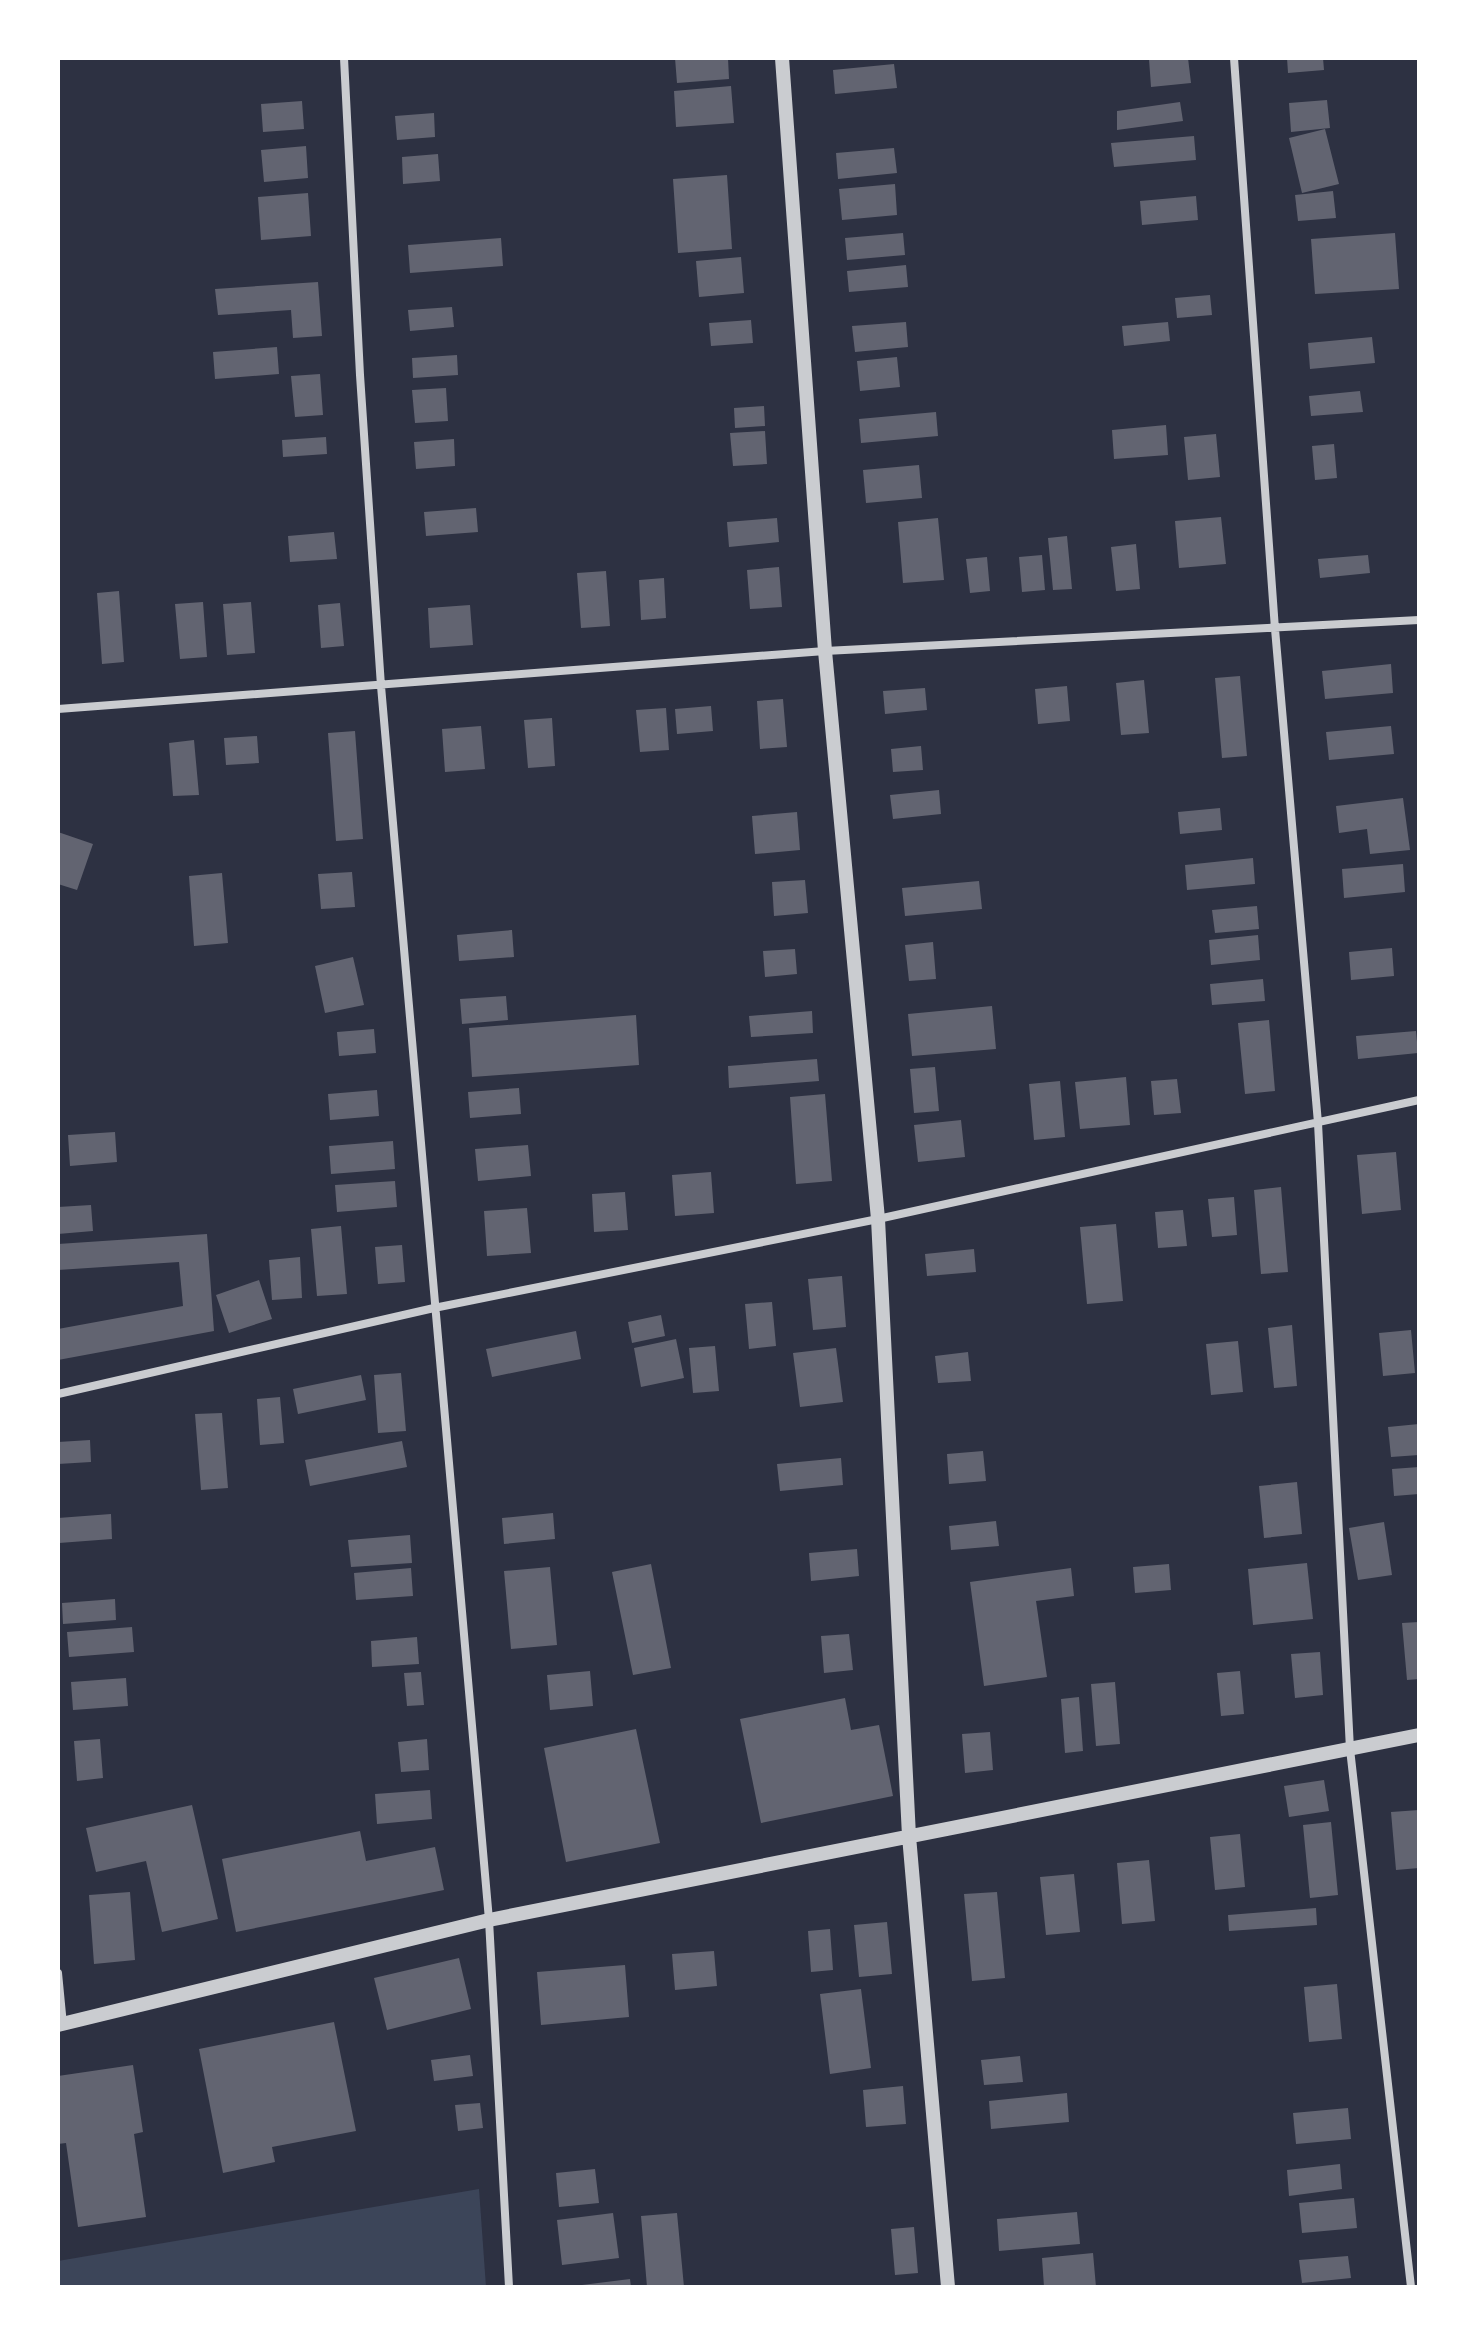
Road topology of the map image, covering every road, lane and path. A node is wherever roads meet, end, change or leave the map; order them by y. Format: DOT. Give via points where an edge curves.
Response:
graph roads {
  1 [pos="344,58"];
  2 [pos="782,58"];
  3 [pos="1234,58"];
  4 [pos="1419,620"];
  5 [pos="1275,629"];
  6 [pos="825,651"];
  7 [pos="381,686"];
  8 [pos="58,709"];
  9 [pos="1419,1100"];
  10 [pos="1318,1123"];
  11 [pos="878,1219"];
  12 [pos="434,1308"];
  13 [pos="58,1394"];
  14 [pos="1419,1735"];
  15 [pos="1350,1749"];
  16 [pos="909,1836"];
  17 [pos="489,1920"];
  18 [pos="58,1973"];
  19 [pos="60,2025"];
  20 [pos="509,2287"];
  21 [pos="948,2287"];
  22 [pos="1411,2287"];
  1 -- 7 [label="street"];
  2 -- 6 [label="street"];
  3 -- 5 [label="street"];
  4 -- 5 [label="street"];
  5 -- 6 [label="street"];
  5 -- 10 [label="street"];
  6 -- 7 [label="street"];
  6 -- 11 [label="street"];
  7 -- 8 [label="street"];
  7 -- 12 [label="street"];
  9 -- 10 [label="street"];
  10 -- 11 [label="street"];
  10 -- 15 [label="street"];
  11 -- 12 [label="street"];
  11 -- 16 [label="street"];
  12 -- 13 [label="street"];
  12 -- 17 [label="street"];
  14 -- 15 [label="street"];
  15 -- 16 [label="street"];
  15 -- 22 [label="street"];
  16 -- 17 [label="street"];
  16 -- 21 [label="street"];
  17 -- 19 [label="street"];
  17 -- 20 [label="street"];
  18 -- 19 [label="street"];
}
